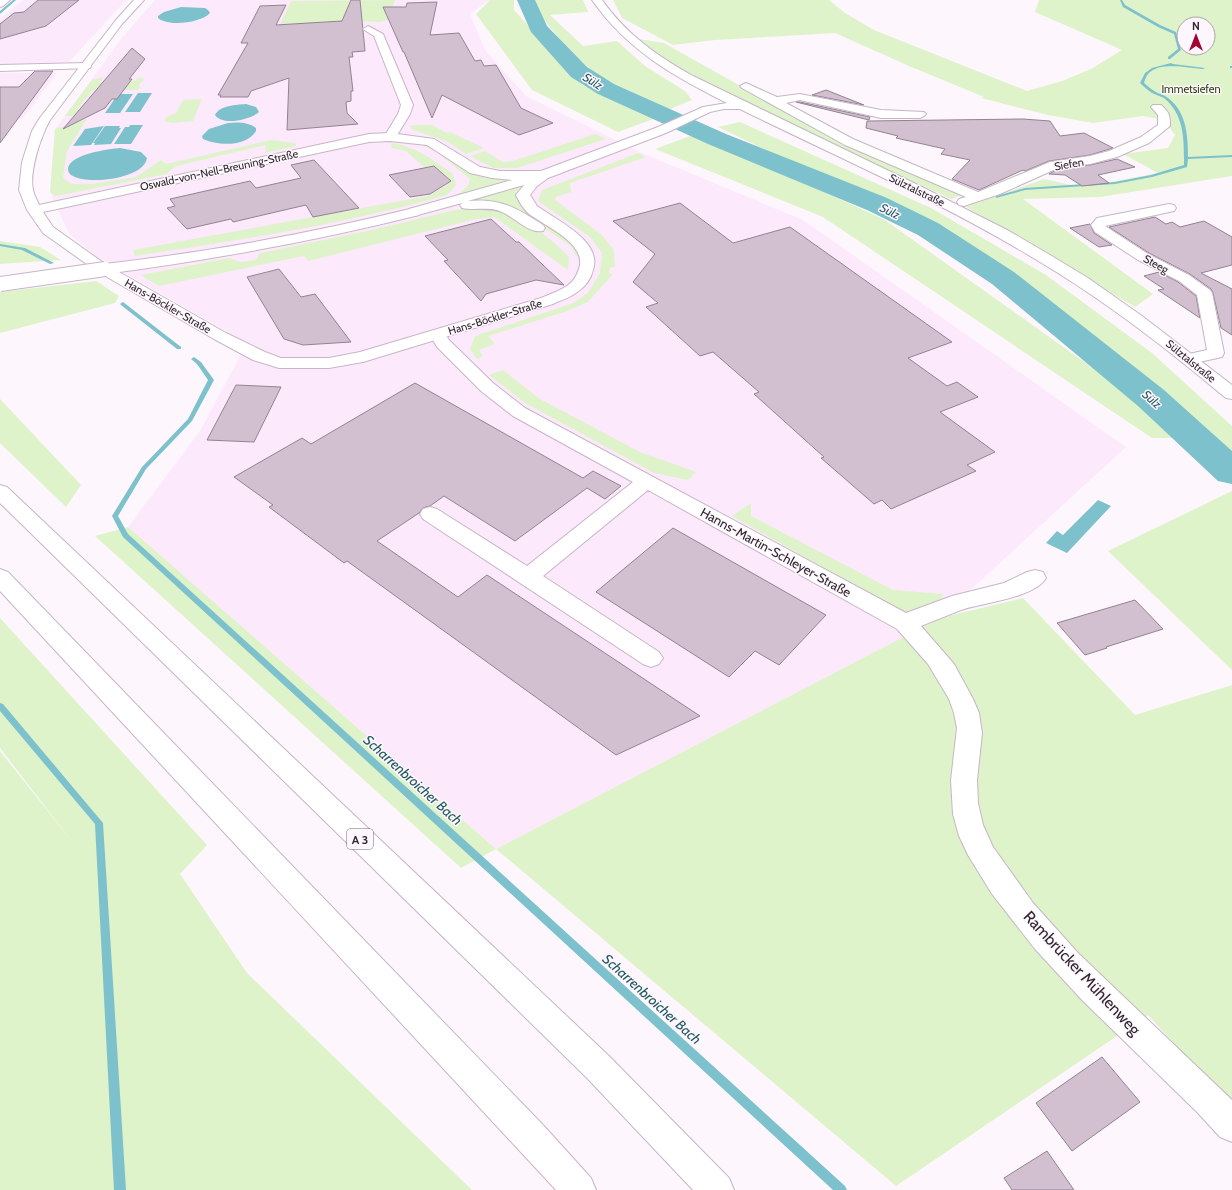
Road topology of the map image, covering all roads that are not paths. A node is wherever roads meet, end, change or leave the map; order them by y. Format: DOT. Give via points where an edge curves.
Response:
graph roads {
  1 [pos="5,0"];
  2 [pos="139,0"];
  3 [pos="597,0"];
  4 [pos="0,4"];
  5 [pos="368,29"];
  6 [pos="86,66"];
  7 [pos="0,68"];
  8 [pos="746,86"];
  9 [pos="704,88"];
  10 [pos="775,101"];
  11 [pos="743,107"];
  12 [pos="1157,107"];
  13 [pos="696,113"];
  14 [pos="920,114"];
  15 [pos="662,130"];
  16 [pos="390,137"];
  17 [pos="404,139"];
  18 [pos="543,175"];
  19 [pos="978,197"];
  20 [pos="951,206"];
  21 [pos="1169,208"];
  22 [pos="34,210"];
  23 [pos="414,212"];
  24 [pos="105,268"];
  25 [pos="0,271"];
  26 [pos="0,284"];
  27 [pos="558,296"];
  28 [pos="438,334"];
  29 [pos="1190,359"];
  30 [pos="1232,394"];
  31 [pos="647,481"];
  32 [pos="0,492"];
  33 [pos="430,514"];
  34 [pos="0,576"];
  35 [pos="528,577"];
  36 [pos="1035,578"];
  37 [pos="905,623"];
  38 [pos="652,658"];
  39 [pos="1232,1125"];
  40 [pos="579,1190"];
  41 [pos="717,1190"];
  1 -- 4 [label="main road"];
  2 -- 6 [label="main road, Hans-Böckler-Straße"];
  3 -- 9 [label="main road, Sülztalstraße" via="621,31 643,50"];
  5 -- 16 [label="main road" via="378,34 406,105 404,114"];
  6 -- 7 [label="main road"];
  6 -- 22 [label="main road, Hans-Böckler-Straße" via="38,131 28,162 26,190"];
  8 -- 10 [label="main road, Sülztalstraße"];
  9 -- 11 [label="main road, Sülztalstraße"];
  9 -- 13 [label="main road" via="706,98"];
  10 -- 14 [label="main road" via="800,98 881,114"];
  10 -- 19 [label="main road, Sülztalstraße" via="848,142"];
  11 -- 13 [label="main road" via="717,107"];
  11 -- 15 [label="main road"];
  11 -- 20 [label="main road, Sülztalstraße"];
  12 -- 19 [label="main road, Siefen" via="1164,114 1164,126 1145,140 1112,154 1054,165"];
  13 -- 15 [label="main road"];
  15 -- 18 [label="main road"];
  16 -- 17 [label="main road, Oswald-von-Nell-Breuning-Straße"];
  16 -- 22 [label="main road, Oswald-von-Nell-Breuning-Straße" via="351,141"];
  17 -- 18 [label="main road, Oswald-von-Nell-Breuning-Straße" via="430,142 483,173 511,176"];
  17 -- 23 [label="main road" via="434,154 460,174 462,183 452,195"];
  18 -- 23 [label="main road"];
  18 -- 27 [label="main road, Hans-Böckler-Straße" via="523,194 526,202 581,244 587,253 586,272 572,289"];
  19 -- 20 [label="main road, Siefen"];
  20 -- 29 [label="main road, Sülztalstraße" via="1008,236 1092,288"];
  21 -- 29 [label="main road, Steeg" via="1102,221 1098,225 1100,229 1143,257 1184,278 1204,293 1216,353"];
  22 -- 28 [label="main road, Hans-Böckler-Straße" via="48,230 100,267 220,336 279,363 329,363 363,357"];
  23 -- 24 [label="main road" via="350,228 187,259"];
  23 -- 27 [label="main road" via="473,204 504,206 514,211 567,247 575,272"];
  24 -- 25 [label="main road, bridge"];
  24 -- 26 [label="main road, bridge"];
  27 -- 28 [label="main road, Hans-Böckler-Straße"];
  28 -- 31 [label="main road, Hanns-Martin-Schleyer-Straße" via="443,343 487,387 519,412"];
  29 -- 30 [label="main road, Sülztalstraße"];
  31 -- 35 [label="main road"];
  31 -- 37 [label="main road, Hanns-Martin-Schleyer-Straße"];
  32 -- 41 [label="main road, A 3" via="598,1067"];
  33 -- 35 [label="main road"];
  34 -- 40 [label="main road"];
  35 -- 38 [label="main road"];
  36 -- 37 [label="main road" via="1010,590 960,602"];
  37 -- 39 [label="main road, Rambrücker Mühlenweg" via="940,664 967,712 970,730 963,798 968,822 982,854 998,880 1044,938"];
}
